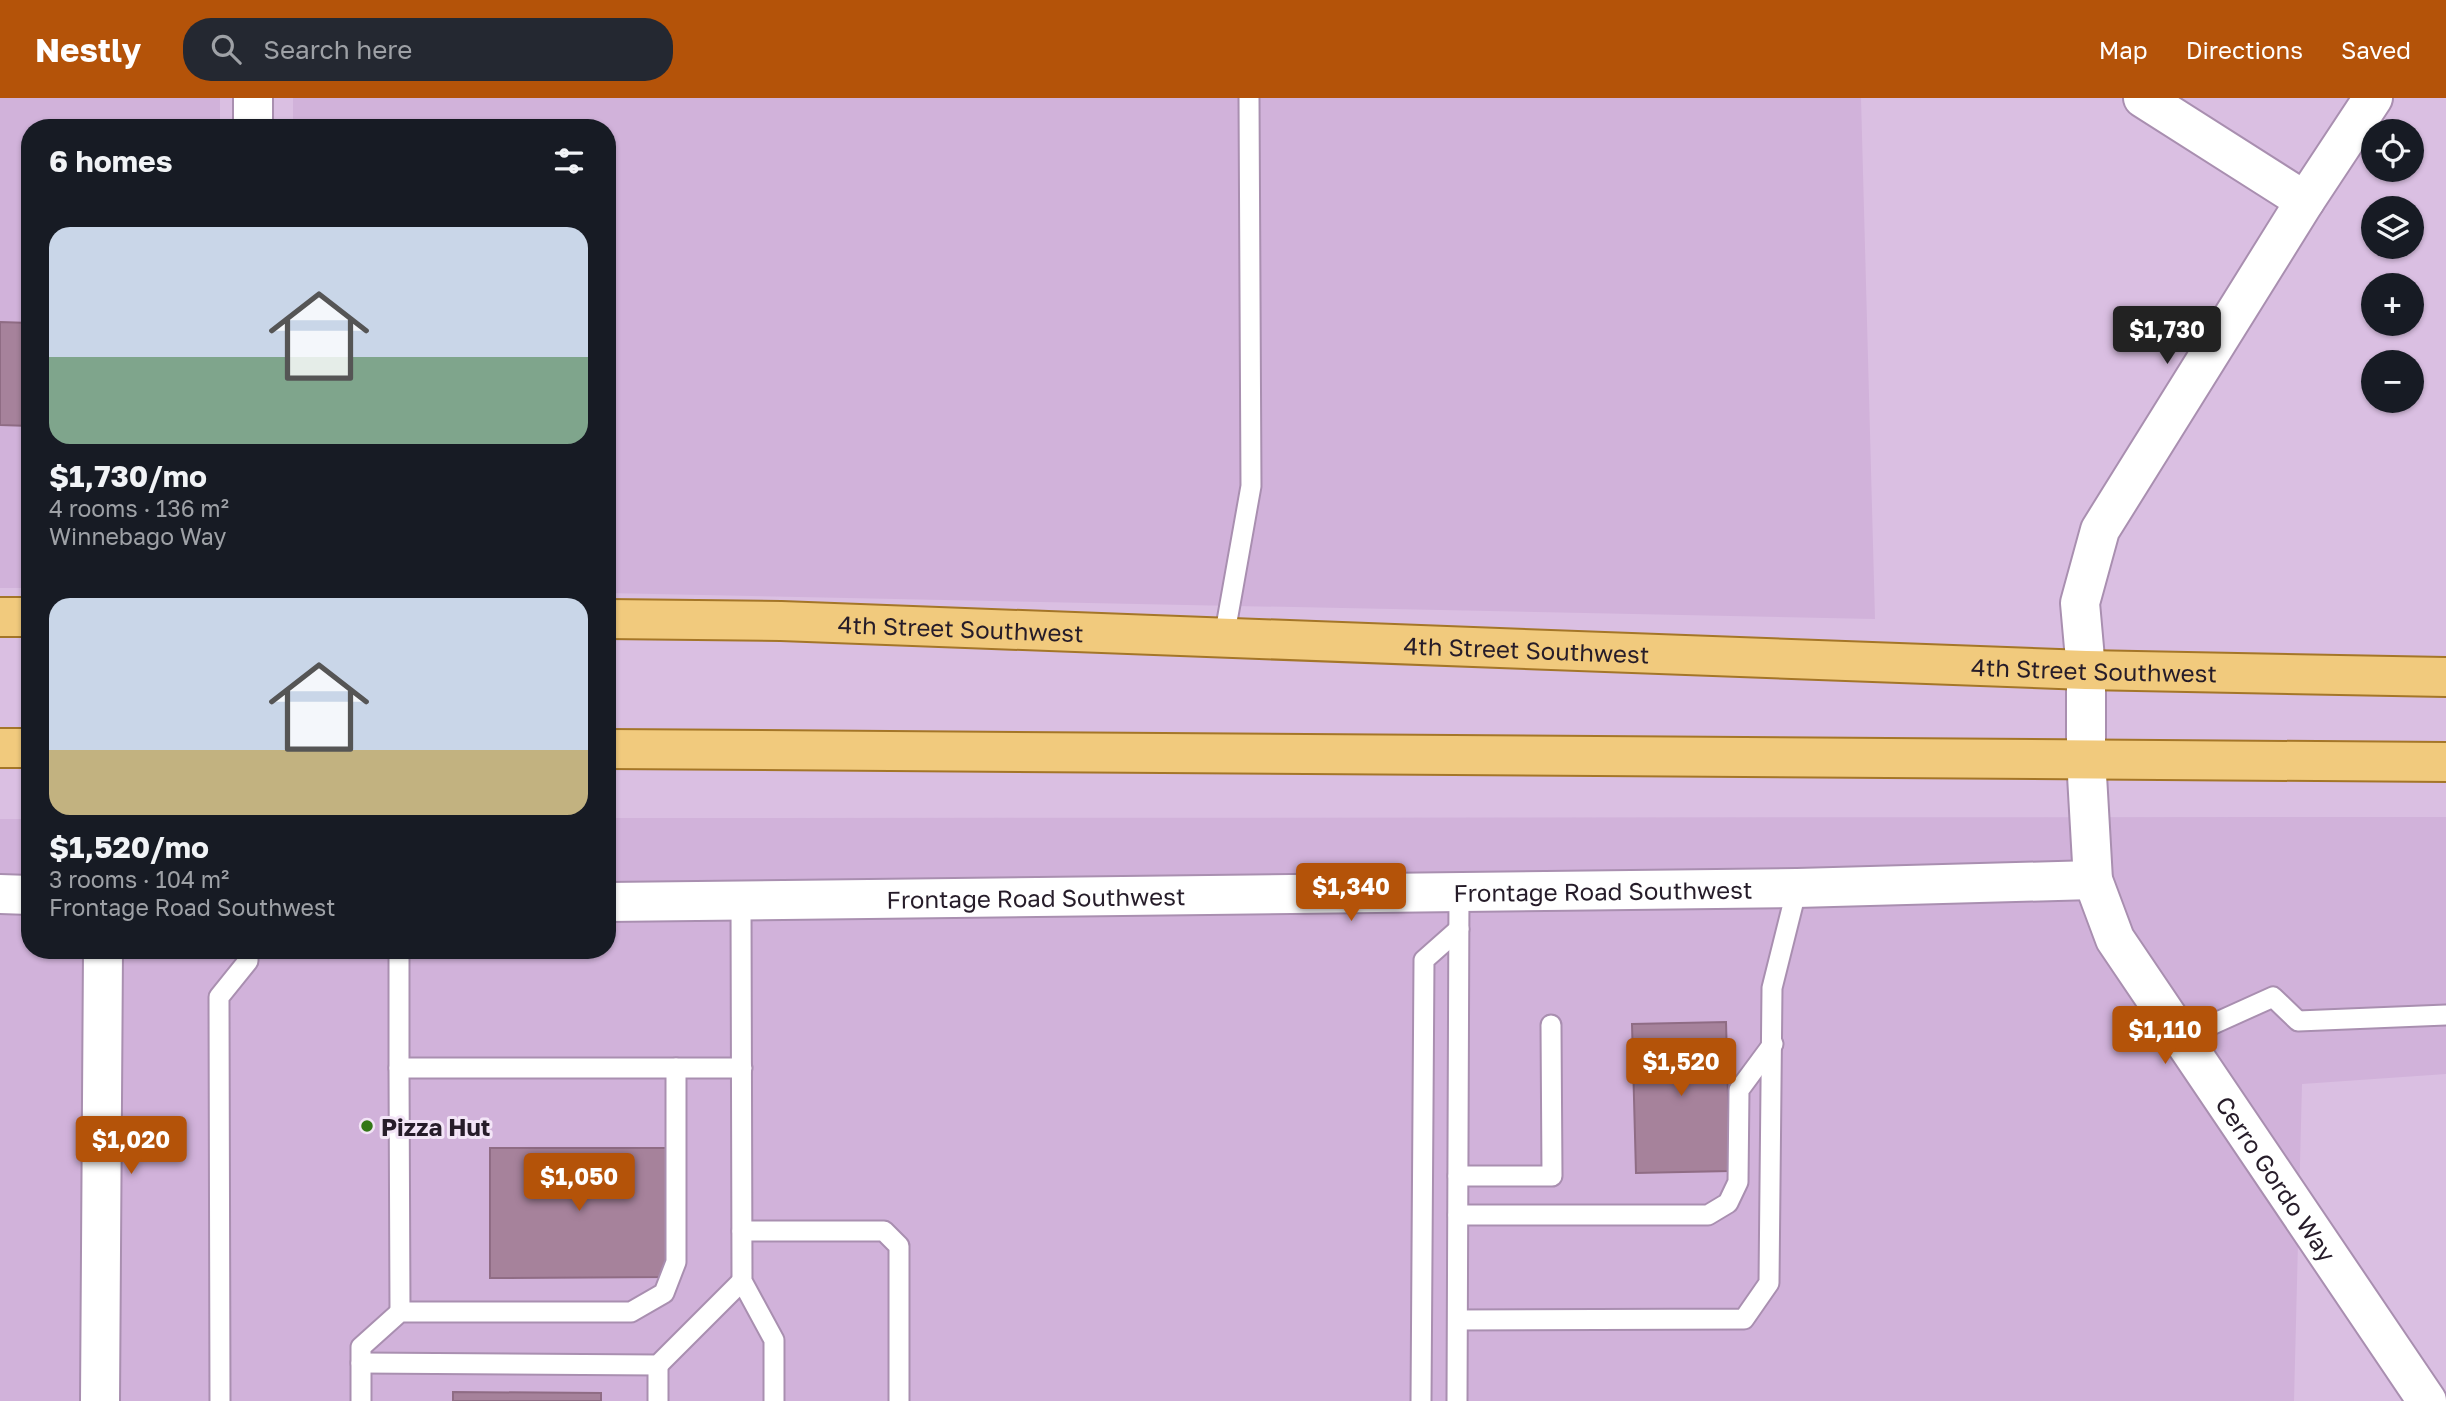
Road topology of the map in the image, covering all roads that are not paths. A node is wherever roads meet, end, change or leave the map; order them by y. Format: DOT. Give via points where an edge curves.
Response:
graph roads {
  1 [pos="253,98"];
  2 [pos="1249,98"];
  3 [pos="2143,98"];
  4 [pos="2373,98"];
  5 [pos="253,119"];
  6 [pos="2305,201"];
  7 [pos="0,617"];
  8 [pos="21,617"];
  9 [pos="616,619"];
  10 [pos="1224,638"];
  11 [pos="2086,670"];
  12 [pos="2446,677"];
  13 [pos="0,748"];
  14 [pos="21,748"];
  15 [pos="616,749"];
  16 [pos="2086,758"];
  17 [pos="2446,761"];
  18 [pos="2093,880"];
  19 [pos="1797,888"];
  20 [pos="0,894"];
  21 [pos="21,895"];
  22 [pos="741,901"];
  23 [pos="616,902"];
  24 [pos="1459,910"];
  25 [pos="103,959"];
  26 [pos="248,959"];
  27 [pos="399,959"];
  28 [pos="2446,1015"];
  29 [pos="1551,1025"];
  30 [pos="2182,1038"];
  31 [pos="1773,1044"];
  32 [pos="399,1068"];
  33 [pos="677,1068"];
  34 [pos="742,1068"];
  35 [pos="1458,1176"];
  36 [pos="1458,1215"];
  37 [pos="742,1231"];
  38 [pos="742,1282"];
  39 [pos="400,1312"];
  40 [pos="1458,1320"];
  41 [pos="361,1363"];
  42 [pos="658,1364"];
  43 [pos="100,1401"];
  44 [pos="219,1401"];
  45 [pos="361,1401"];
  46 [pos="658,1401"];
  47 [pos="774,1401"];
  48 [pos="898,1401"];
  49 [pos="1421,1401"];
  50 [pos="1457,1401"];
  51 [pos="2427,1401"];
  1 -- 5 [label="street"];
  2 -- 10 [label="lane" via="1251,486"];
  3 -- 6 [label="street"];
  4 -- 6 [label="street, Cerro Gordo Way"];
  6 -- 11 [label="street, Cerro Gordo Way" via="2100,530 2080,603"];
  7 -- 8 [label="main road"];
  9 -- 10 [label="main road, 4th Street Southwest"];
  10 -- 11 [label="main road, 4th Street Southwest"];
  11 -- 12 [label="main road, 4th Street Southwest"];
  11 -- 16 [label="street, Cerro Gordo Way"];
  13 -- 14 [label="main road"];
  15 -- 16 [label="main road"];
  16 -- 17 [label="main road"];
  16 -- 18 [label="street, Cerro Gordo Way"];
  18 -- 19 [label="street, Frontage Road Southwest"];
  18 -- 30 [label="street, Cerro Gordo Way" via="2115,939"];
  19 -- 24 [label="street, Frontage Road Southwest"];
  19 -- 31 [label="lane" via="1772,988"];
  20 -- 21 [label="street"];
  22 -- 23 [label="street, Frontage Road Southwest"];
  22 -- 24 [label="street, Frontage Road Southwest"];
  22 -- 34 [label="lane"];
  24 -- 35 [label="lane"];
  24 -- 49 [label="lane" via="1424,960"];
  25 -- 43 [label="street"];
  26 -- 44 [label="lane" via="219,997"];
  27 -- 32 [label="lane"];
  28 -- 30 [label="lane" via="2298,1021 2273,997"];
  29 -- 35 [label="lane" via="1552,1176"];
  30 -- 51 [label="street, Cerro Gordo Way"];
  31 -- 36 [label="lane" via="1739,1090 1738,1182 1728,1203 1709,1215"];
  31 -- 40 [label="lane" via="1769,1283 1744,1319"];
  32 -- 33 [label="lane"];
  32 -- 39 [label="lane"];
  33 -- 34 [label="lane"];
  33 -- 39 [label="lane" via="676,1262 664,1293 631,1312"];
  34 -- 37 [label="lane"];
  35 -- 36 [label="lane"];
  36 -- 40 [label="lane"];
  37 -- 38 [label="lane"];
  37 -- 48 [label="lane" via="884,1231 899,1246"];
  38 -- 42 [label="lane"];
  38 -- 47 [label="lane" via="774,1340"];
  39 -- 41 [label="lane" via="361,1347"];
  40 -- 50 [label="lane"];
  41 -- 42 [label="lane"];
  41 -- 45 [label="lane"];
  42 -- 46 [label="lane"];
}
